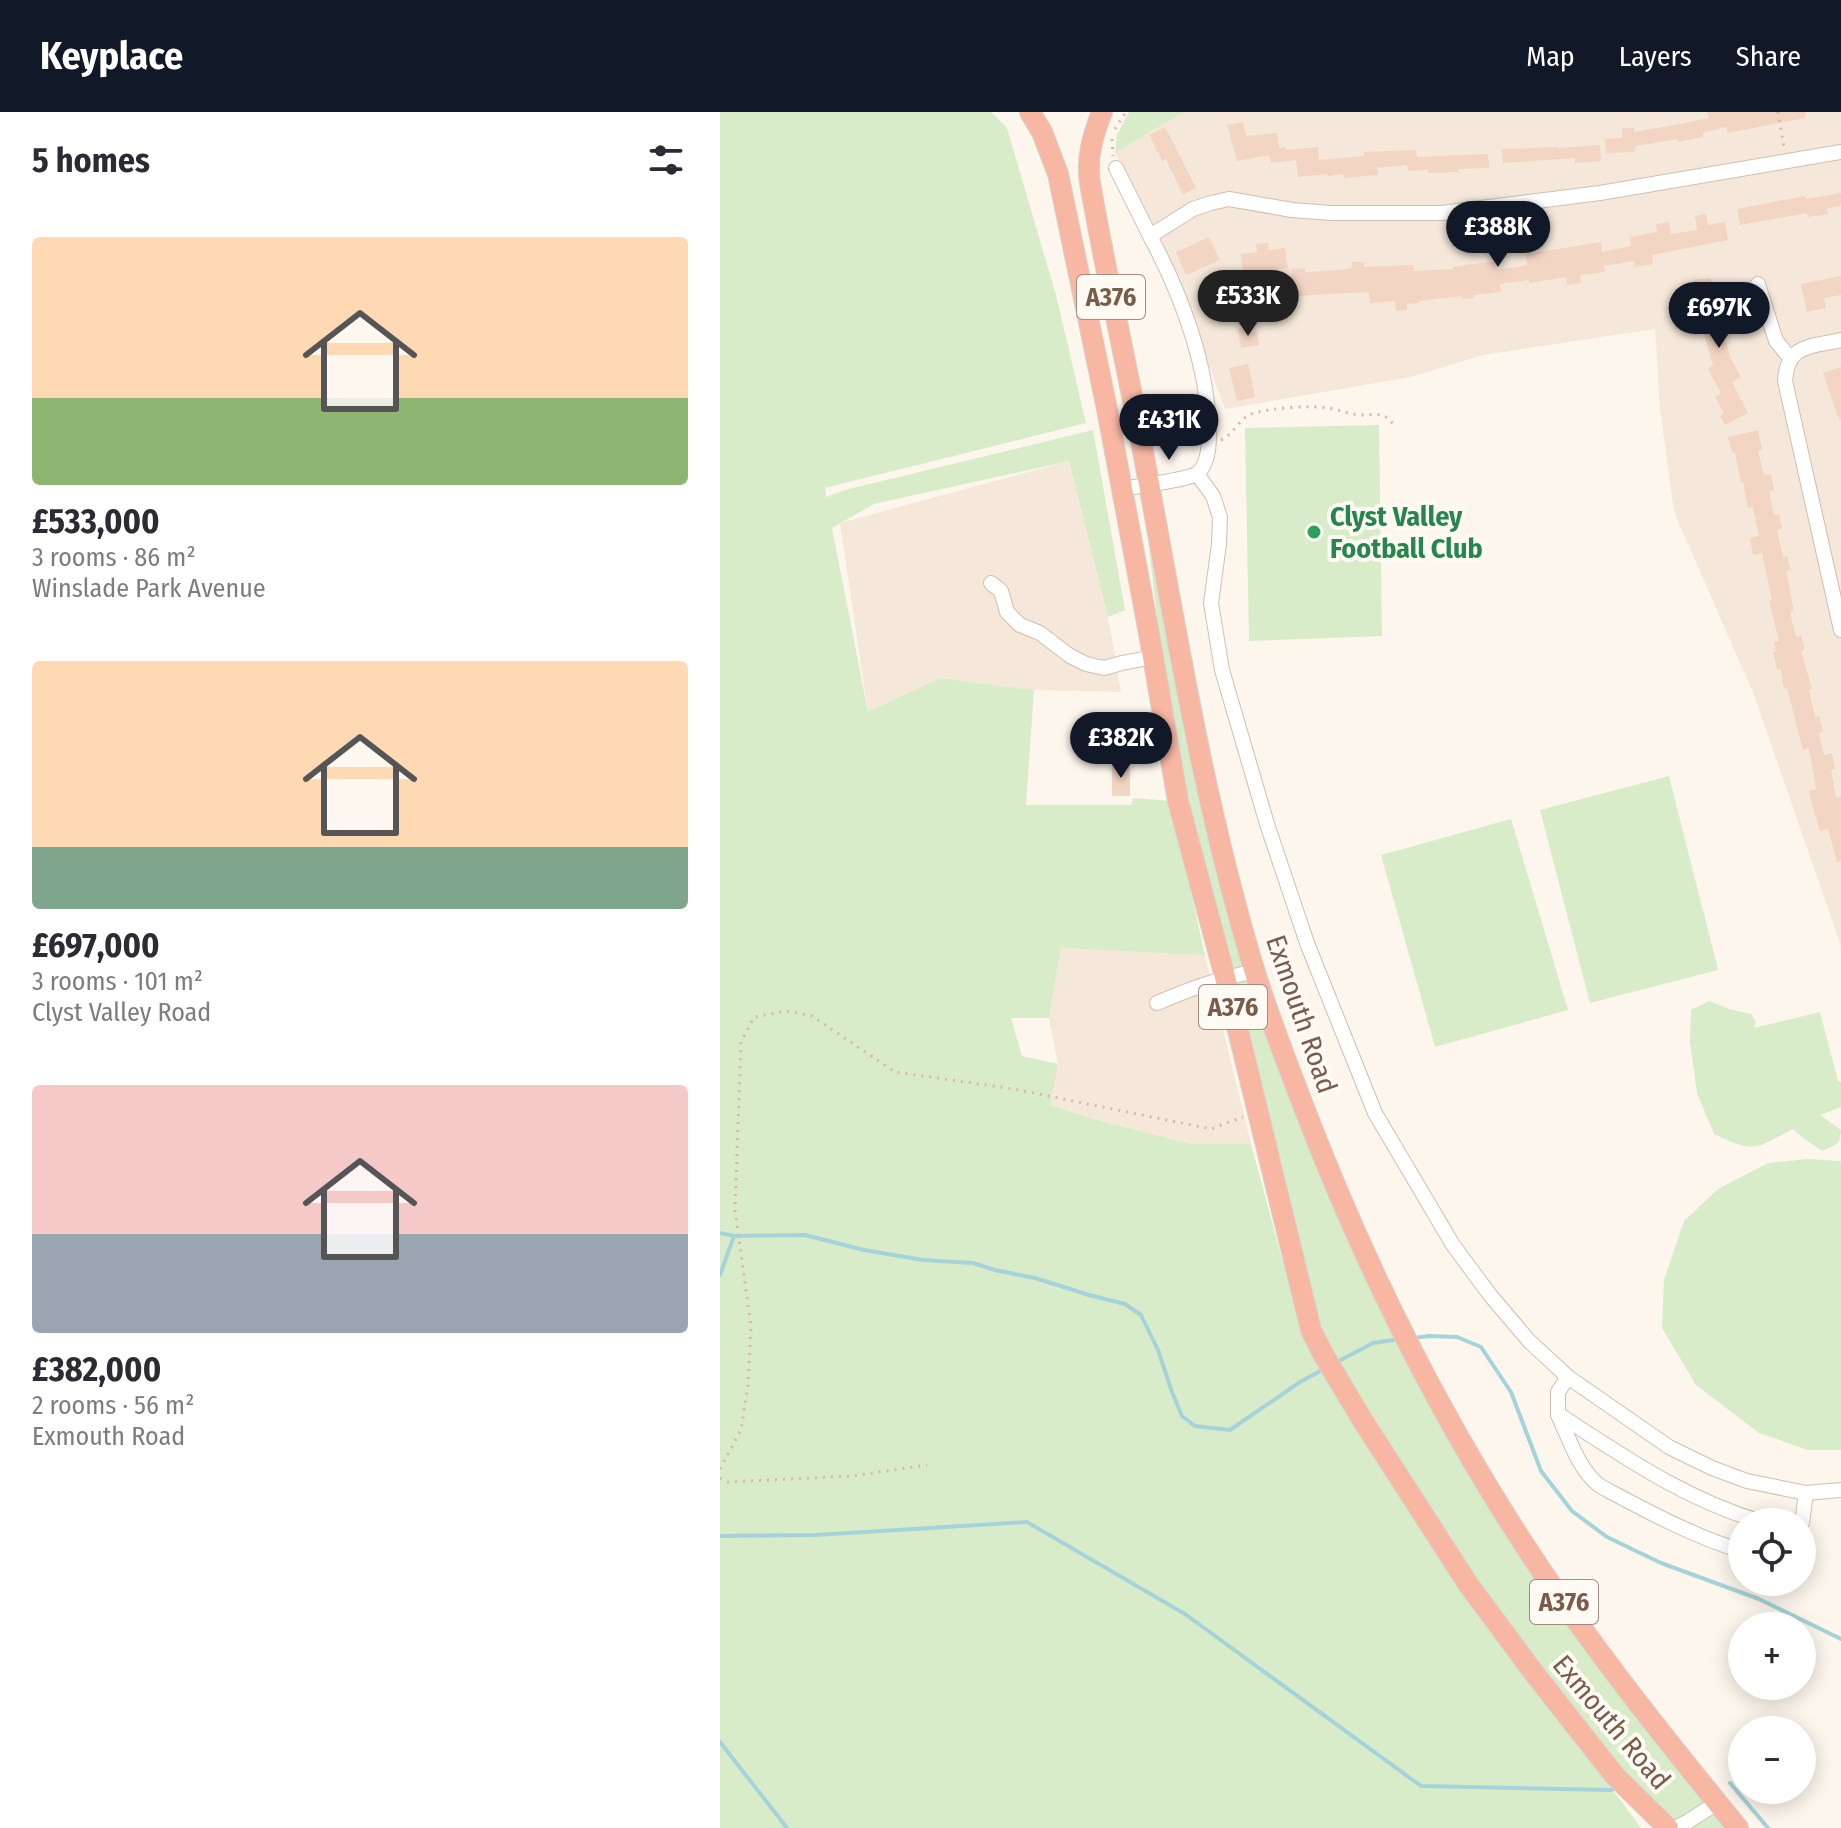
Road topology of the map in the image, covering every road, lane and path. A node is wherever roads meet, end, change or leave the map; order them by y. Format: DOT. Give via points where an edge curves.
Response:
graph roads {
  1 [pos="1030,112"];
  2 [pos="1102,112"];
  3 [pos="1126,112"];
  4 [pos="1778,112"];
  5 [pos="1841,152"];
  6 [pos="1787,162"];
  7 [pos="1116,168"];
  8 [pos="1150,236"];
  9 [pos="1758,284"];
  10 [pos="1841,340"];
  11 [pos="1790,358"];
  12 [pos="1393,424"];
  13 [pos="1209,444"];
  14 [pos="1197,474"];
  15 [pos="1148,483"];
  16 [pos="1122,489"];
  17 [pos="991,583"];
  18 [pos="1841,630"];
  19 [pos="1153,657"];
  20 [pos="1255,971"];
  21 [pos="1225,977"];
  22 [pos="1157,1003"];
  23 [pos="1258,1111"];
  24 [pos="1568,1377"];
  25 [pos="1558,1414"];
  26 [pos="927,1465"];
  27 [pos="720,1469"];
  28 [pos="720,1478"];
  29 [pos="1841,1490"];
  30 [pos="1806,1493"];
  31 [pos="1804,1508"];
  32 [pos="1728,1510"];
  33 [pos="1728,1547"];
  34 [pos="1717,1803"];
  35 [pos="1671,1828"];
  36 [pos="1738,1828"];
  1 -- 16 [label="highway, Exmouth Road / A376" via="1058,174"];
  2 -- 15 [label="highway, Exmouth Road / A376" via="1088,169"];
  3 -- 7 [label="path" via="1111,137"];
  4 -- 6 [label="path"];
  5 -- 6 [label="street"];
  6 -- 8 [label="street" via="1442,213 1331,213 1229,199 1193,209"];
  7 -- 8 [label="street"];
  8 -- 13 [label="street" via="1201,365"];
  9 -- 11 [label="street" via="1776,341"];
  10 -- 11 [label="street" via="1805,348"];
  11 -- 18 [label="street" via="1785,381"];
  12 -- 13 [label="path" via="1382,414 1327,408 1253,413 1228,437"];
  13 -- 14 [label="street"];
  14 -- 15 [label="street"];
  14 -- 24 [label="street" via="1220,517 1211,603 1222,670 1307,943 1369,1098 1453,1245 1529,1341"];
  15 -- 16 [label="street"];
  15 -- 20 [label="highway, Exmouth Road / A376" via="1198,751"];
  16 -- 19 [label="highway, Exmouth Road / A376"];
  17 -- 19 [label="street" via="1020,625 1086,664 1104,668"];
  19 -- 21 [label="highway, Exmouth Road / A376" via="1178,801"];
  20 -- 21 [label="street"];
  20 -- 34 [label="highway, Exmouth Road / A376" via="1326,1165 1398,1323 1457,1435 1531,1555"];
  21 -- 22 [label="street"];
  21 -- 23 [label="highway, Exmouth Road / A376"];
  23 -- 27 [label="path" via="1211,1129 1014,1089 895,1072 812,1016 787,1011 754,1017 741,1042 735,1210 751,1326 748,1385 741,1430"];
  23 -- 35 [label="highway, Exmouth Road / A376" via="1311,1330 1323,1354 1477,1597 1615,1776"];
  24 -- 25 [label="street" via="1558,1392"];
  24 -- 30 [label="street" via="1669,1447 1712,1468"];
  25 -- 32 [label="street" via="1648,1473"];
  25 -- 33 [label="street" via="1588,1477 1684,1530"];
  26 -- 28 [label="path" via="852,1476 728,1482"];
  29 -- 30 [label="street"];
  30 -- 31 [label="street"];
  34 -- 35 [label="street"];
  34 -- 36 [label="highway, Exmouth Road / A376"];
}
